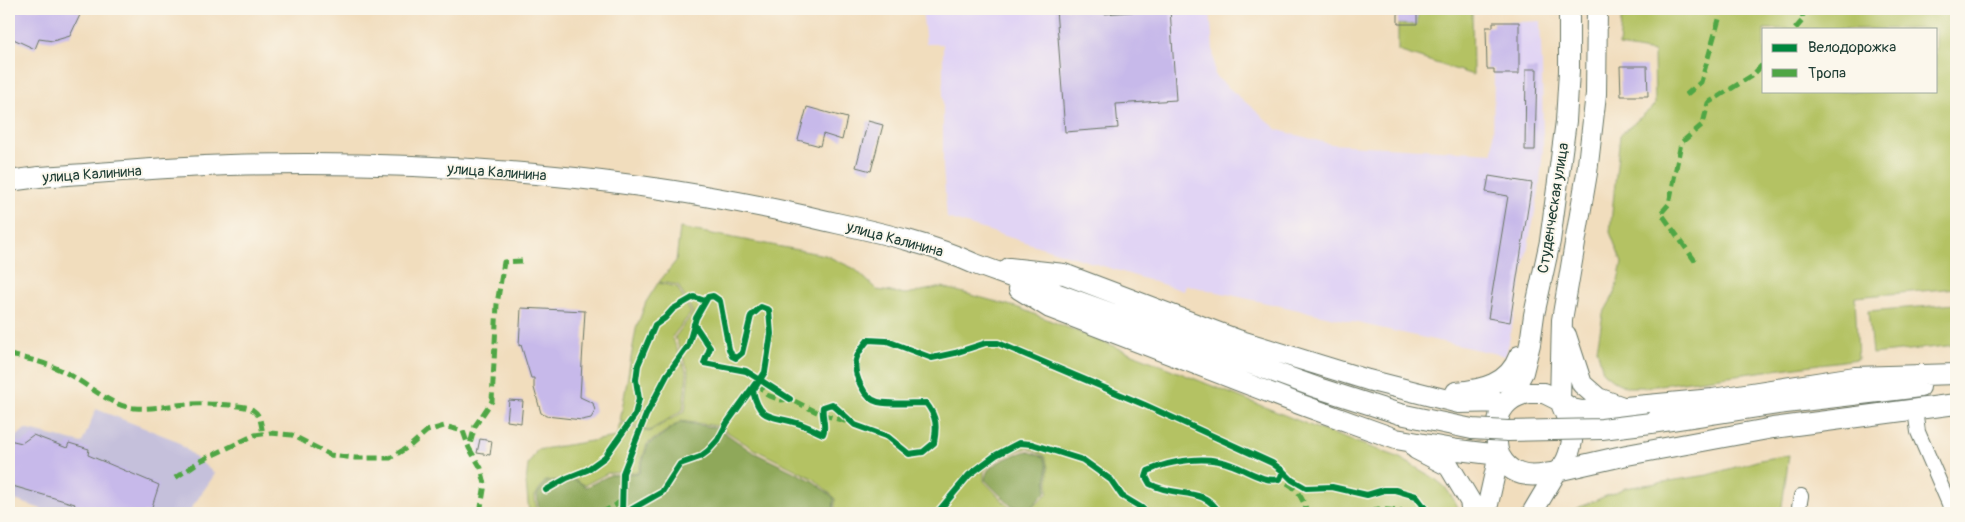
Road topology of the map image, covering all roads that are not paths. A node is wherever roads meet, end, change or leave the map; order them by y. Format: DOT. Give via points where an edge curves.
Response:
graph roads {
  1 [pos="1568,9"];
  2 [pos="1598,9"];
  3 [pos="1560,169"];
  4 [pos="1587,173"];
  5 [pos="9,181"];
  6 [pos="975,264"];
  7 [pos="1534,314"];
  8 [pos="1562,320"];
  9 [pos="1956,374"];
  10 [pos="1368,380"];
  11 [pos="1956,382"];
  12 [pos="1560,401"];
  13 [pos="1507,402"];
  14 [pos="1956,404"];
  15 [pos="1627,408"];
  16 [pos="1915,410"];
  17 [pos="1396,439"];
  18 [pos="1499,455"];
  19 [pos="1557,471"];
  20 [pos="1801,496"];
  21 [pos="1472,513"];
  22 [pos="1486,513"];
  23 [pos="1532,513"];
  24 [pos="1798,513"];
  25 [pos="1953,513"];
  1 -- 3 [label="main road, Студенческая улица" via="1569,71"];
  2 -- 4 [label="main road, Студенческая улица" via="1596,94"];
  3 -- 4 [label="main road"];
  3 -- 7 [label="main road, Студенческая улица" via="1550,241"];
  4 -- 8 [label="main road, Студенческая улица"];
  5 -- 6 [label="main road, улица Калинина" via="228,166 477,169 666,189 764,207 887,235 950,253"];
  6 -- 10 [label="main road" via="1064,274 1238,340"];
  6 -- 11 [label="main road, bridge" via="1309,385 1400,414 1472,429 1602,429"];
  6 -- 17 [label="main road" via="1050,308"];
  7 -- 10 [label="main road" via="1515,368 1501,380 1478,390 1452,392"];
  7 -- 13 [label="main road, Студенческая улица" via="1523,372"];
  8 -- 12 [label="main road, Студенческая улица"];
  8 -- 15 [label="main road" via="1582,384 1598,398"];
  9 -- 15 [label="main road" via="1855,377 1713,399"];
  10 -- 13 [label="main road" via="1459,403"];
  12 -- 13 [label="main road" via="1544,394 1529,393"];
  12 -- 15 [label="main road" via="1582,411"];
  12 -- 19 [label="main road" via="1572,439 1566,461"];
  13 -- 18 [label="main road" via="1498,418"];
  14 -- 16 [label="main road"];
  16 -- 19 [label="main road" via="1773,428"];
  16 -- 25 [label="street" via="1918,432"];
  17 -- 18 [label="main road"];
  17 -- 21 [label="main road" via="1449,466 1470,501"];
  18 -- 19 [label="main road" via="1512,471 1522,475 1537,476"];
  18 -- 22 [label="main road"];
  19 -- 23 [label="main road"];
  20 -- 24 [label="street"];
}
